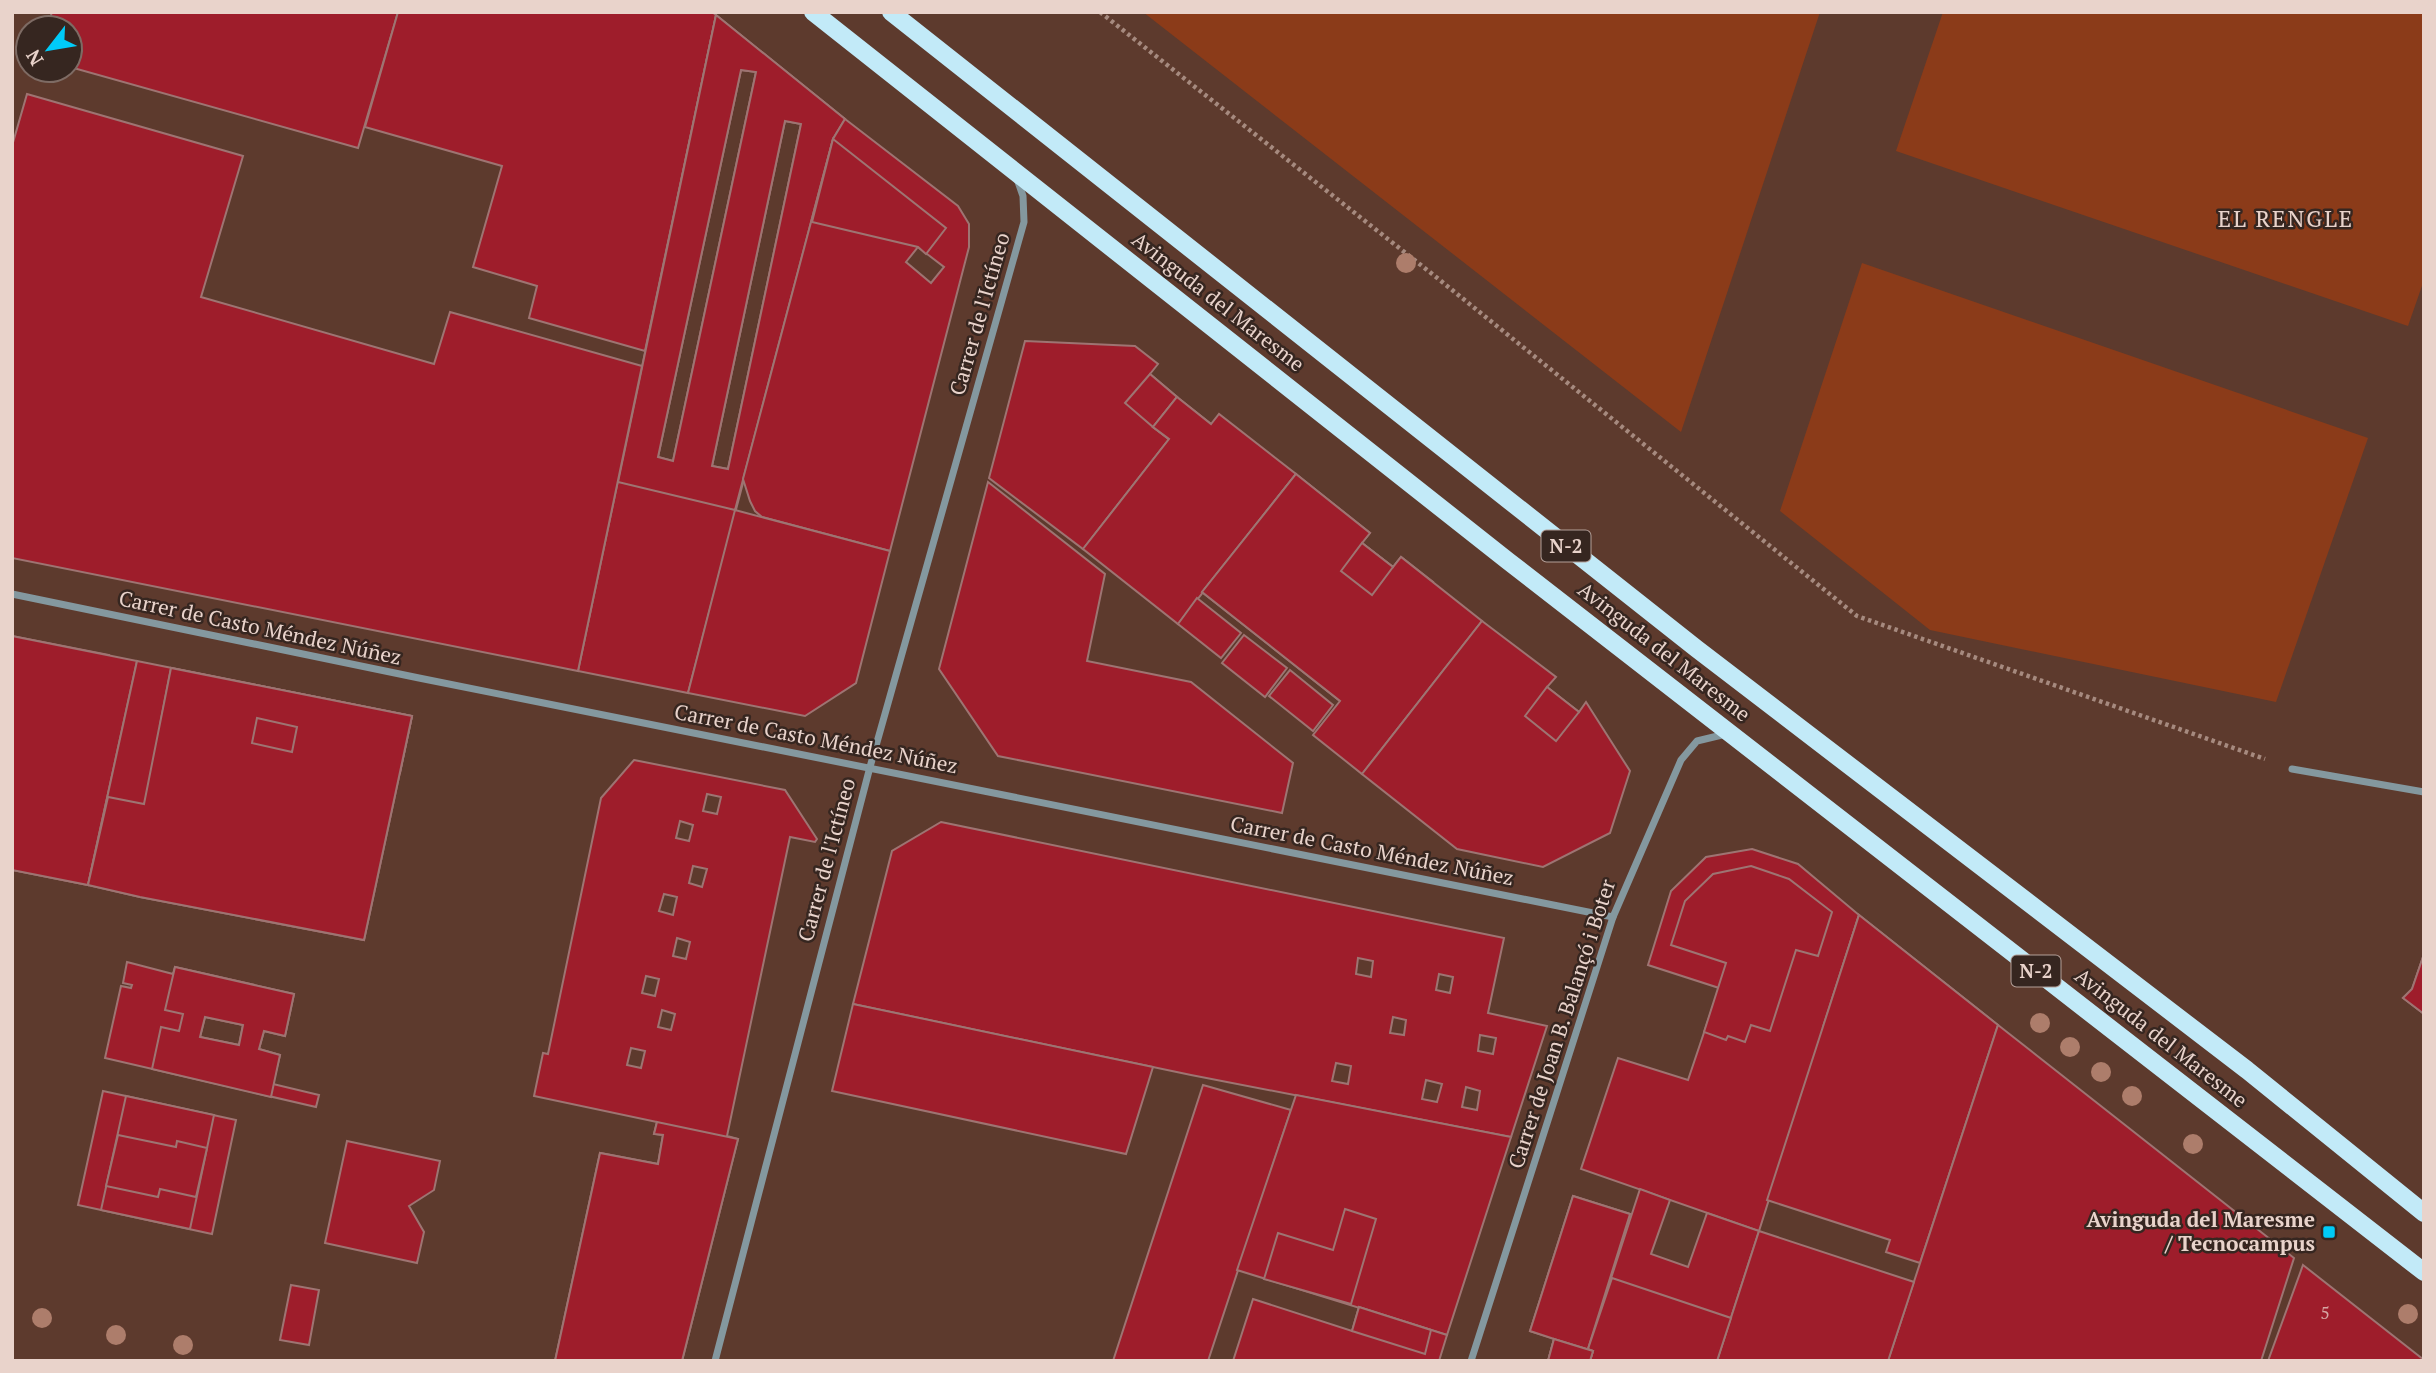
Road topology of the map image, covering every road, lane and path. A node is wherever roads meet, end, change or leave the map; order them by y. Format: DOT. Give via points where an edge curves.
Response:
graph roads {
  1 [pos="813,12"];
  2 [pos="891,12"];
  3 [pos="1100,12"];
  4 [pos="1012,169"];
  5 [pos="12,594"];
  6 [pos="1731,733"];
  7 [pos="870,767"];
  8 [pos="2292,769"];
  9 [pos="2424,792"];
  10 [pos="1612,917"];
  11 [pos="2424,1213"];
  12 [pos="2424,1272"];
  13 [pos="715,1361"];
  14 [pos="1471,1361"];
  1 -- 4 [label="main road, Avinguda del Maresme / N-2"];
  2 -- 11 [label="main road, Avinguda del Maresme / N-2" via="1697,649 2247,1070"];
  3 -- 8 [label="path" via="1857,616"];
  4 -- 6 [label="main road, Avinguda del Maresme / N-2"];
  4 -- 7 [label="street, Carrer de l'Ictíneo" via="1023,196 1024,222"];
  5 -- 7 [label="street, Carrer de Casto Méndez Núñez"];
  6 -- 10 [label="street, Carrer de Joan B. Balançó i Boter" via="1698,741 1681,760"];
  6 -- 12 [label="main road, Avinguda del Maresme / N-2"];
  7 -- 10 [label="street, Carrer de Casto Méndez Núñez"];
  7 -- 13 [label="street, Carrer de l'Ictíneo"];
  8 -- 9 [label="street"];
  10 -- 14 [label="street, Carrer de Joan B. Balançó i Boter"];
}
